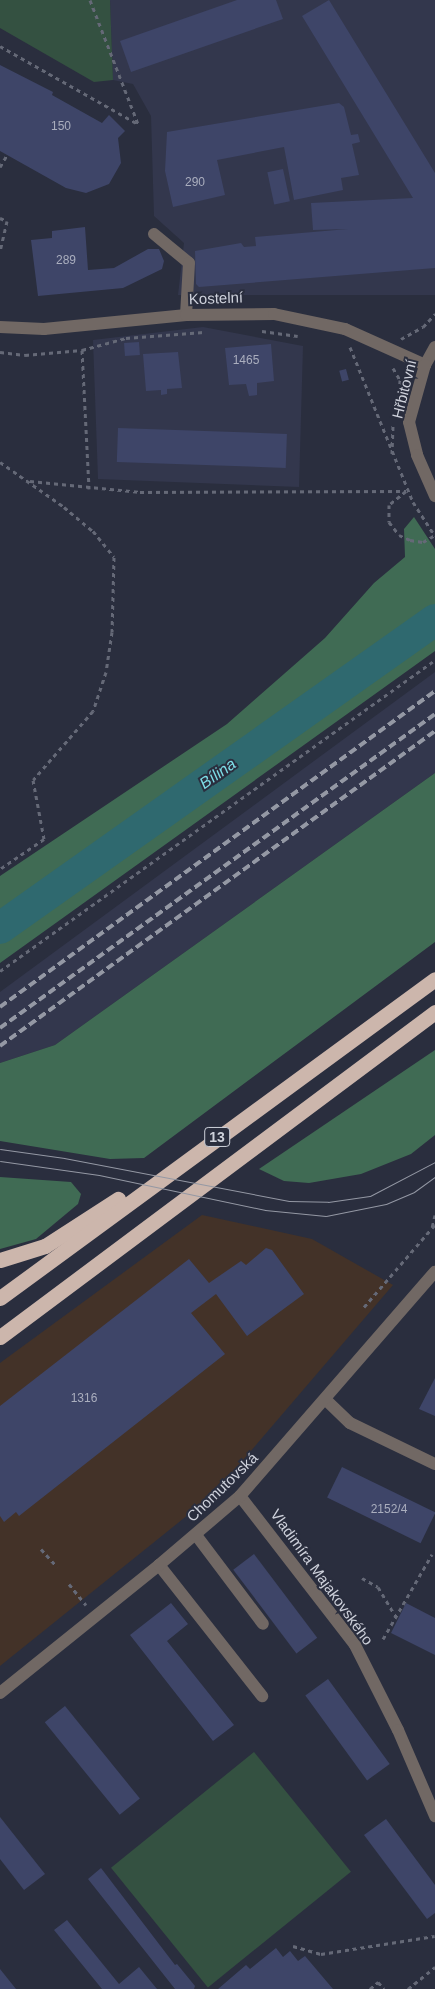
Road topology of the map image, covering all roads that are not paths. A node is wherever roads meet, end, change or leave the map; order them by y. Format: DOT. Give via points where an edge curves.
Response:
graph roads {
  1 [pos="154,234"];
  2 [pos="186,315"];
  3 [pos="0,327"];
  4 [pos="435,346"];
  5 [pos="425,365"];
  6 [pos="433,493"];
  7 [pos="435,979"];
  8 [pos="435,1012"];
  9 [pos="229,1128"];
  10 [pos="0,1260"];
  11 [pos="435,1272"];
  12 [pos="0,1298"];
  13 [pos="0,1336"];
  14 [pos="326,1400"];
  15 [pos="435,1464"];
  16 [pos="240,1496"];
  17 [pos="196,1535"];
  18 [pos="159,1565"];
  19 [pos="263,1624"];
  20 [pos="0,1693"];
  21 [pos="262,1696"];
  22 [pos="430,1794"];
  23 [pos="435,1816"];
  1 -- 2 [label="street" via="188,263"];
  2 -- 3 [label="street, Kostelní" via="44,329"];
  2 -- 5 [label="street, Kostelní" via="236,313 312,320 395,350"];
  4 -- 5 [label="street, Hřbitovní"];
  5 -- 6 [label="street, Hřbitovní" via="409,422"];
  7 -- 9 [label="highway, 13"];
  8 -- 13 [label="highway, 13"];
  9 -- 10 [label="highway" via="46,1246"];
  9 -- 12 [label="highway, 13"];
  11 -- 14 [label="street, Chomutovská"];
  14 -- 15 [label="street" via="350,1423"];
  14 -- 16 [label="street, Chomutovská"];
  16 -- 17 [label="street, Chomutovská"];
  16 -- 22 [label="street, Vladimíra Majakovského" via="355,1645"];
  17 -- 18 [label="street, Chomutovská"];
  17 -- 19 [label="street"];
  18 -- 20 [label="street, Chomutovská"];
  18 -- 21 [label="street"];
  22 -- 23 [label="street, Vladimíra Majakovského"];
}
